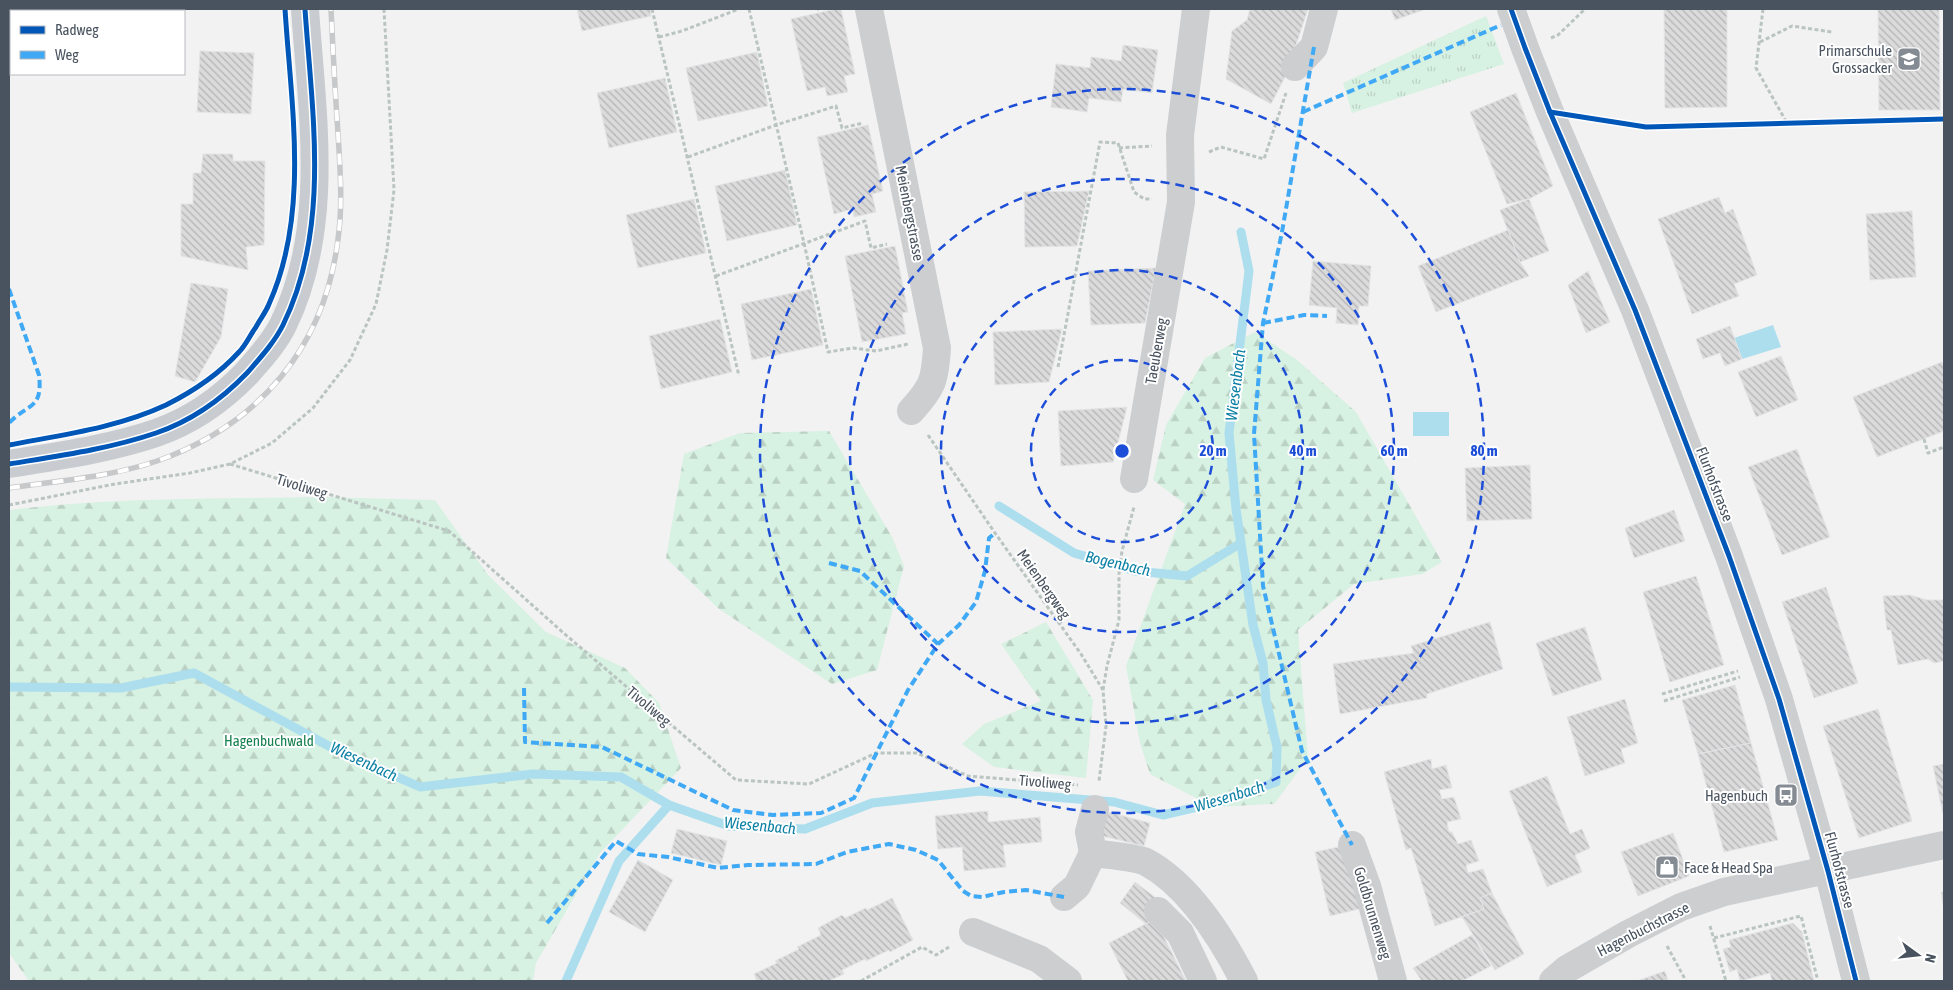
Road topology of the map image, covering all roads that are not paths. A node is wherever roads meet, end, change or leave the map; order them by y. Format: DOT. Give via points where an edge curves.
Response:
graph roads {
  1 [pos="305,9"];
  2 [pos="869,9"];
  3 [pos="1196,9"];
  4 [pos="1324,9"];
  5 [pos="1511,9"];
  6 [pos="1295,67"];
  7 [pos="911,411"];
  8 [pos="9,464"];
  9 [pos="1134,479"];
  10 [pos="1097,798"];
  11 [pos="1352,845"];
  12 [pos="1944,845"];
  13 [pos="1093,853"];
  14 [pos="1828,871"];
  15 [pos="1064,897"];
  16 [pos="1158,911"];
  17 [pos="972,932"];
  18 [pos="1068,981"];
  19 [pos="1204,981"];
  20 [pos="1244,981"];
  21 [pos="1393,981"];
  22 [pos="1553,981"];
  23 [pos="1856,981"];
  1 -- 8 [label="main road" via="314,196 308,252 299,288 283,326 264,355 232,388 195,415 158,432 113,445"];
  2 -- 7 [label="street, Meienbergstrasse" via="937,348 936,368 929,390"];
  3 -- 9 [label="street, Taeuberweg" via="1180,135 1181,202"];
  4 -- 6 [label="street" via="1314,47"];
  5 -- 14 [label="street, Flurhofstrasse" via="1547,103 1635,310 1728,556 1779,699"];
  10 -- 13 [label="street" via="1089,832"];
  11 -- 21 [label="street, Goldbrunnenweg" via="1367,886"];
  12 -- 14 [label="street, Hagenbuchstrasse"];
  13 -- 15 [label="street" via="1077,886"];
  13 -- 20 [label="street" via="1145,862 1170,880 1199,909 1228,949"];
  14 -- 22 [label="street, Hagenbuchstrasse" via="1724,892 1680,907 1567,969"];
  14 -- 23 [label="street, Flurhofstrasse"];
  16 -- 19 [label="street" via="1180,933"];
  17 -- 18 [label="street" via="1039,959"];
}
